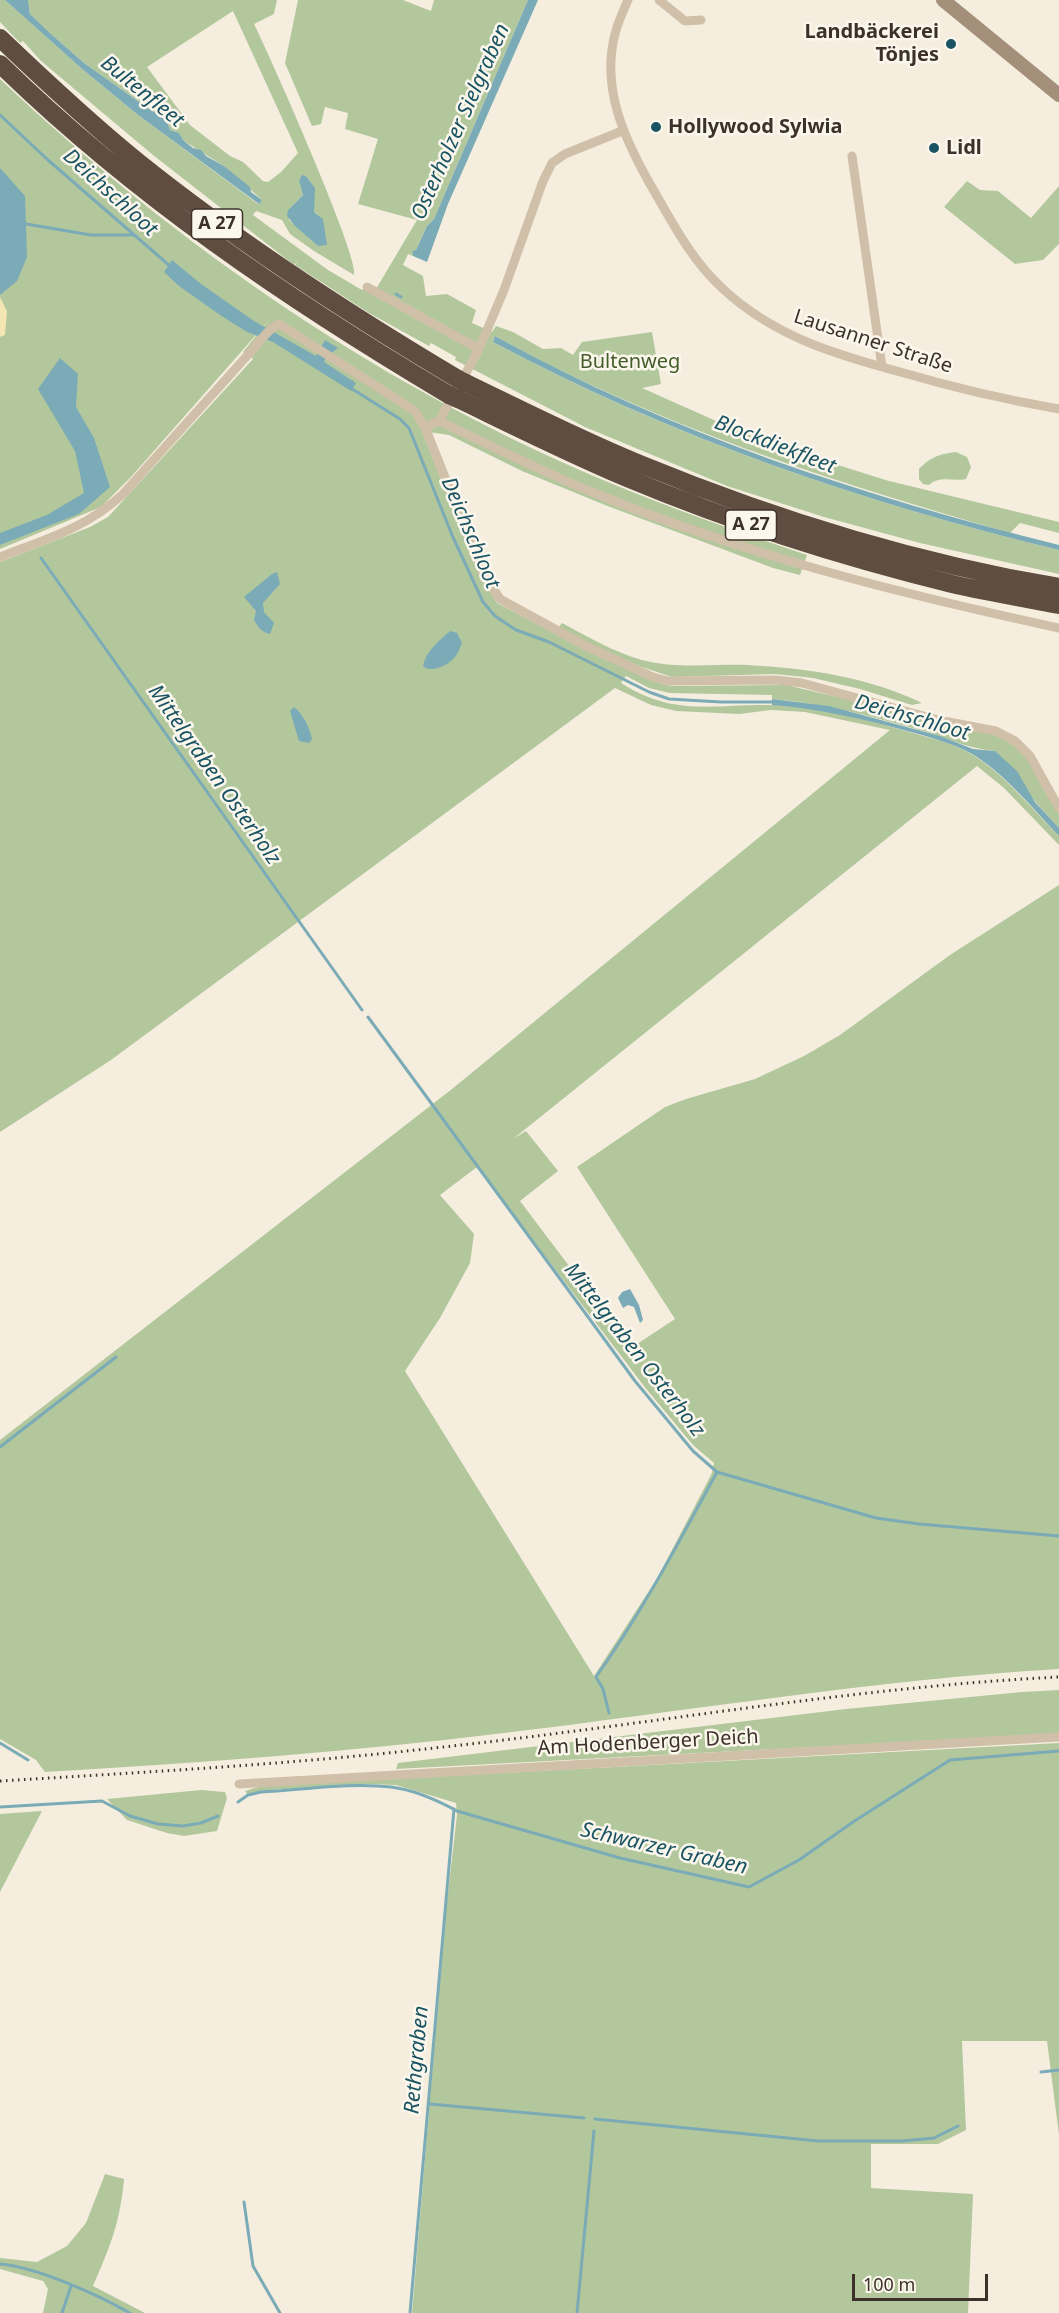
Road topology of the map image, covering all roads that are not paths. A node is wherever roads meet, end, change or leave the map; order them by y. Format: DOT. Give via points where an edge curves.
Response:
graph roads {
  1 [pos="628,0"];
  2 [pos="659,0"];
  3 [pos="947,2"];
  4 [pos="701,21"];
  5 [pos="0,38"];
  6 [pos="0,64"];
  7 [pos="1058,91"];
  8 [pos="622,131"];
  9 [pos="852,156"];
  10 [pos="367,287"];
  11 [pos="479,349"];
  12 [pos="882,368"];
  13 [pos="458,389"];
  14 [pos="1059,409"];
  15 [pos="439,421"];
  16 [pos="425,427"];
  17 [pos="0,557"];
  18 [pos="1059,587"];
  19 [pos="1059,605"];
  20 [pos="1059,628"];
  21 [pos="1059,808"];
  22 [pos="1059,1737"];
  23 [pos="239,1784"];
  1 -- 8 [label="street, Lausanner Straße" via="615,34 610,74"];
  2 -- 4 [label="street" via="685,21"];
  3 -- 7 [label="street"];
  5 -- 13 [label="highway, A 27" via="103,132 219,225"];
  6 -- 13 [label="highway, A 27" via="110,163 230,255 361,342"];
  8 -- 11 [label="street" via="552,163"];
  8 -- 12 [label="street, Lausanner Straße" via="682,239 721,288 772,327"];
  9 -- 12 [label="street"];
  10 -- 11 [label="street"];
  11 -- 15 [label="street"];
  12 -- 14 [label="street, Lausanner Straße" via="946,386"];
  13 -- 18 [label="highway, A 27" via="640,464 771,512 958,567"];
  13 -- 19 [label="highway, A 27" via="563,450 763,529 902,571"];
  15 -- 16 [label="street"];
  15 -- 20 [label="street" via="592,492 743,548 931,600"];
  16 -- 17 [label="street" via="415,411 279,324 272,326 260,345 104,512 83,525"];
  16 -- 21 [label="street" via="483,573 500,600 584,645 668,681 802,683 938,720 996,731 1015,741 1030,756"];
  22 -- 23 [label="street, Am Hodenberger Deich"];
}
